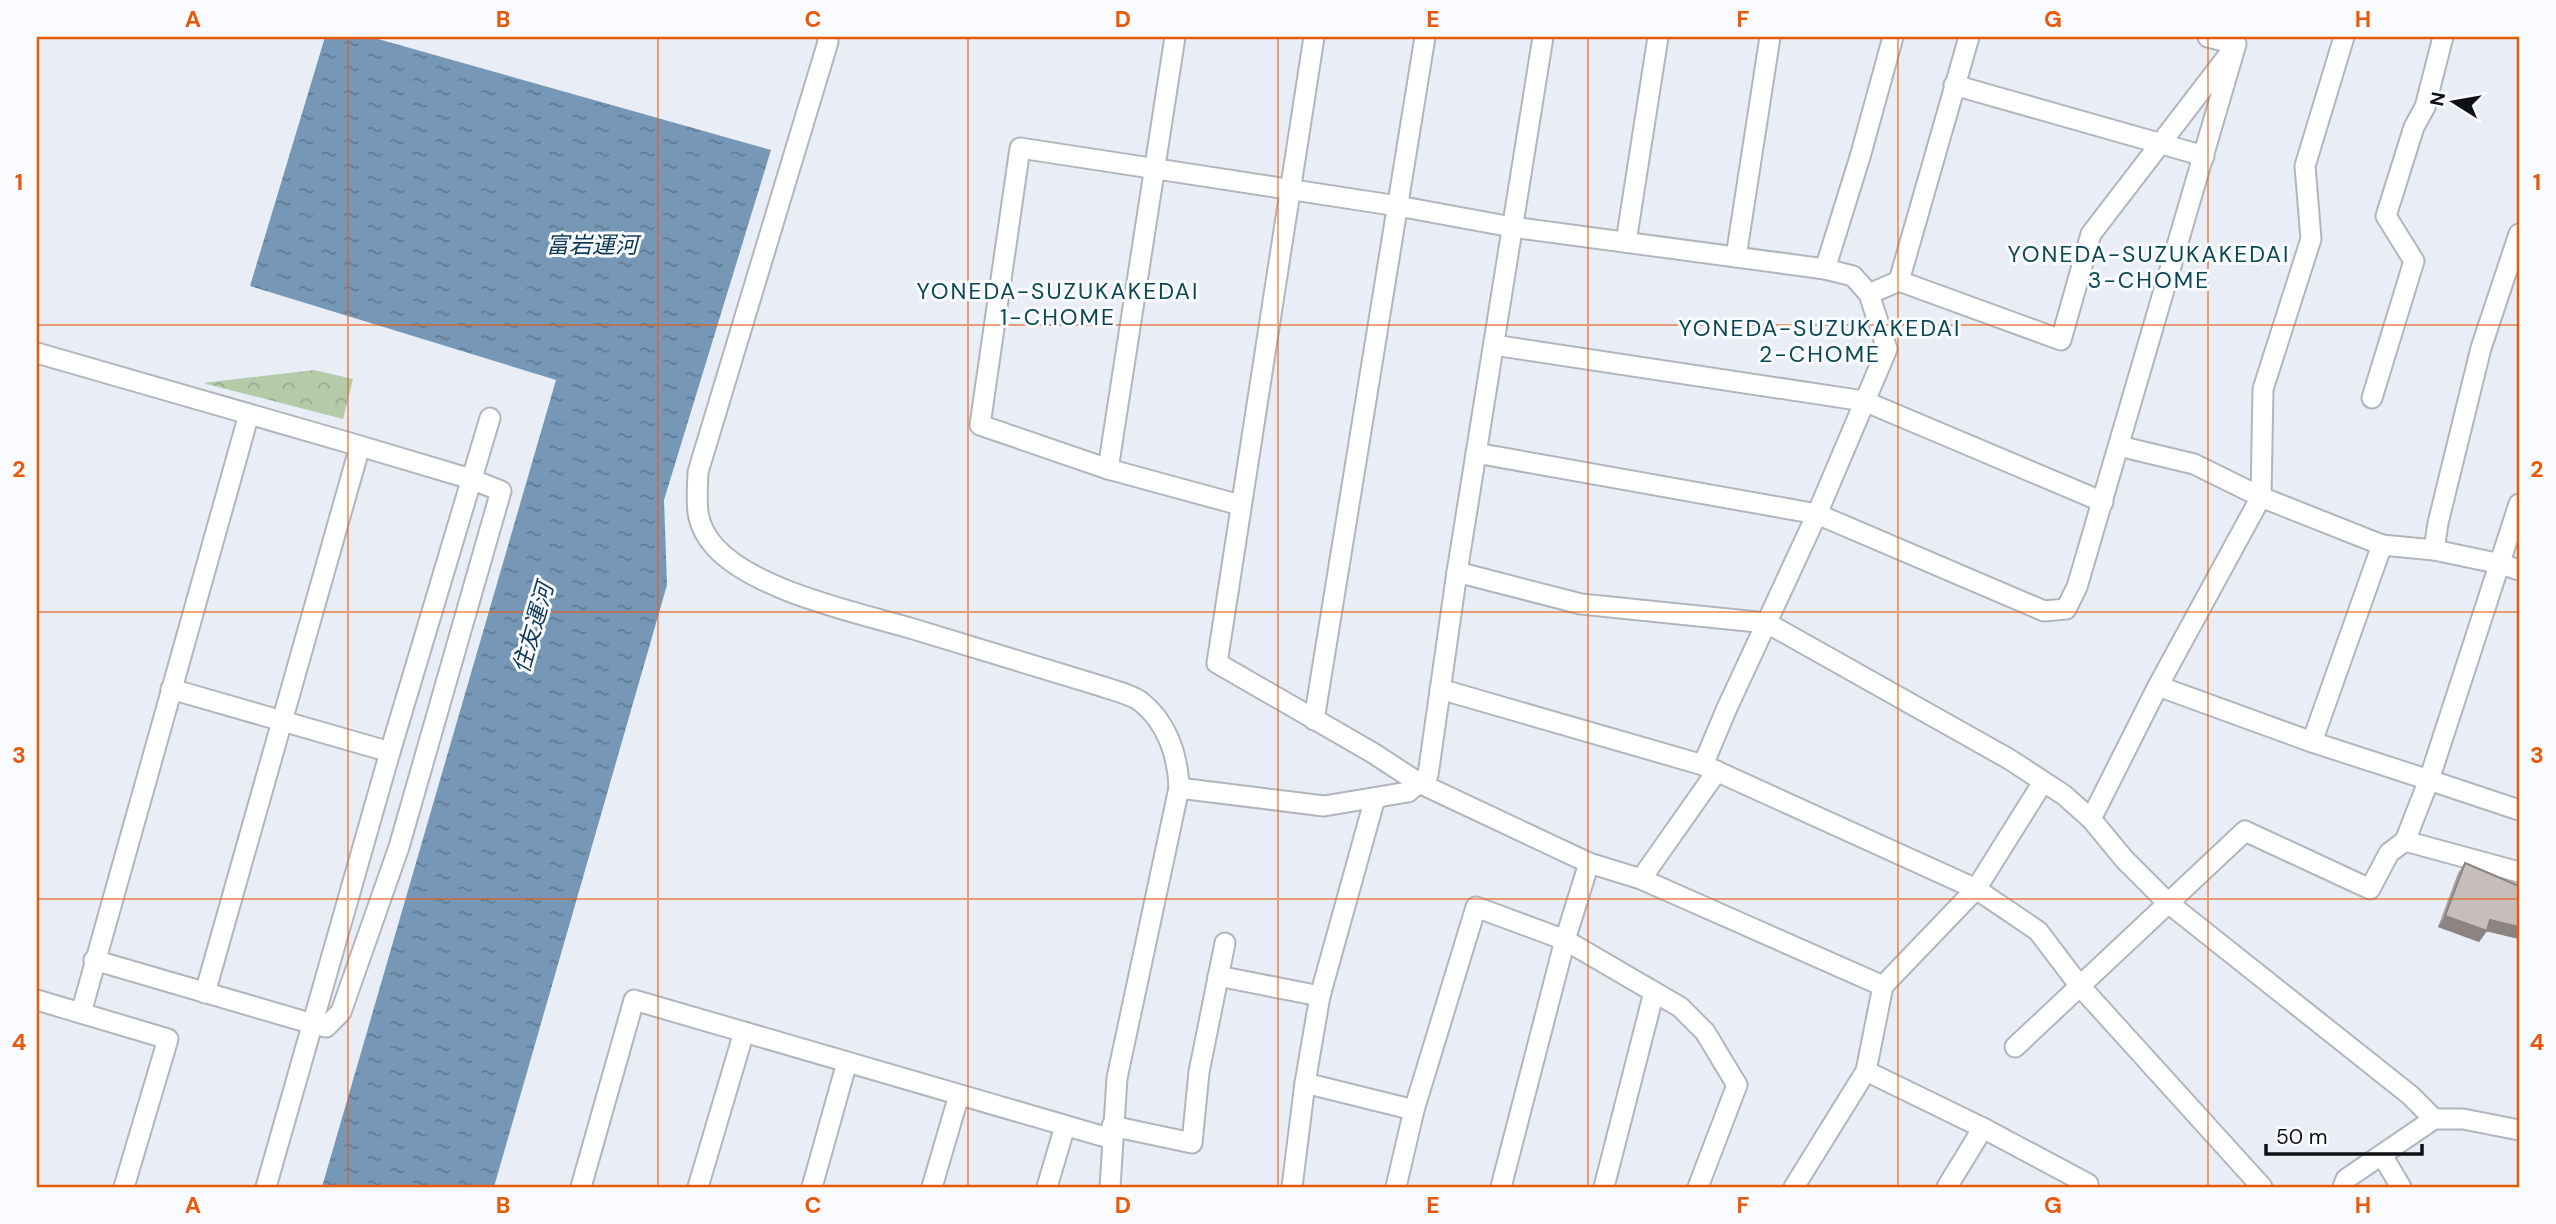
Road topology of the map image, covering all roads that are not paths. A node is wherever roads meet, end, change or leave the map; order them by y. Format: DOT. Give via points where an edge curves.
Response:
graph roads {
  1 [pos="827,37"];
  2 [pos="1175,37"];
  3 [pos="1314,37"];
  4 [pos="1425,37"];
  5 [pos="1543,37"];
  6 [pos="1658,37"];
  7 [pos="1770,37"];
  8 [pos="1893,37"];
  9 [pos="1969,37"];
  10 [pos="2208,37"];
  11 [pos="2344,37"];
  12 [pos="2443,37"];
  13 [pos="2238,41"];
  14 [pos="1954,85"];
  15 [pos="2160,142"];
  16 [pos="2204,156"];
  17 [pos="1154,170"];
  18 [pos="1289,190"];
  19 [pos="1398,206"];
  20 [pos="1512,227"];
  21 [pos="2519,234"];
  22 [pos="1626,242"];
  23 [pos="1736,257"];
  24 [pos="1825,270"];
  25 [pos="1899,281"];
  26 [pos="1869,295"];
  27 [pos="1494,345"];
  28 [pos="37,353"];
  29 [pos="2372,398"];
  30 [pos="1864,401"];
  31 [pos="249,414"];
  32 [pos="490,418"];
  33 [pos="360,446"];
  34 [pos="2119,446"];
  35 [pos="1476,453"];
  36 [pos="1108,469"];
  37 [pos="471,479"];
  38 [pos="2261,497"];
  39 [pos="2103,502"];
  40 [pos="2519,504"];
  41 [pos="1240,505"];
  42 [pos="1817,514"];
  43 [pos="2382,545"];
  44 [pos="2434,550"];
  45 [pos="2510,567"];
  46 [pos="1457,572"];
  47 [pos="1768,623"];
  48 [pos="2158,686"];
  49 [pos="171,689"];
  50 [pos="1440,689"];
  51 [pos="282,720"];
  52 [pos="1314,720"];
  53 [pos="2312,742"];
  54 [pos="390,752"];
  55 [pos="1710,768"];
  56 [pos="2429,780"];
  57 [pos="2043,782"];
  58 [pos="1419,783"];
  59 [pos="1179,788"];
  60 [pos="1375,798"];
  61 [pos="2519,810"];
  62 [pos="2091,819"];
  63 [pos="2405,841"];
  64 [pos="1589,863"];
  65 [pos="2519,872"];
  66 [pos="1641,879"];
  67 [pos="1976,889"];
  68 [pos="2167,902"];
  69 [pos="1565,940"];
  70 [pos="1225,943"];
  71 [pos="94,960"];
  72 [pos="1219,976"];
  73 [pos="2079,985"];
  74 [pos="1883,986"];
  75 [pos="1654,992"];
  76 [pos="205,993"];
  77 [pos="1320,996"];
  78 [pos="37,1000"];
  79 [pos="81,1013"];
  80 [pos="313,1024"];
  81 [pos="744,1032"];
  82 [pos="2015,1047"];
  83 [pos="847,1062"];
  84 [pos="1866,1071"];
  85 [pos="1306,1083"];
  86 [pos="959,1095"];
  87 [pos="1414,1110"];
  88 [pos="2434,1119"];
  89 [pos="1065,1126"];
  90 [pos="1983,1128"];
  91 [pos="2519,1130"];
  92 [pos="1112,1133"];
  93 [pos="2382,1155"];
  94 [pos="124,1187"];
  95 [pos="266,1187"];
  96 [pos="581,1187"];
  97 [pos="698,1187"];
  98 [pos="812,1187"];
  99 [pos="932,1187"];
  100 [pos="1047,1187"];
  101 [pos="1110,1187"];
  102 [pos="1292,1187"];
  103 [pos="1396,1187"];
  104 [pos="1501,1187"];
  105 [pos="1604,1187"];
  106 [pos="1698,1187"];
  107 [pos="1794,1187"];
  108 [pos="1947,1187"];
  109 [pos="2086,1187"];
  110 [pos="2262,1187"];
  111 [pos="2343,1187"];
  112 [pos="2401,1187"];
  1 -- 59 [label="street" via="698,472 697,516 714,546 737,567 764,581 1138,700 1163,725 1178,767"];
  2 -- 17 [label="street"];
  3 -- 18 [label="street"];
  4 -- 19 [label="street"];
  5 -- 20 [label="street"];
  6 -- 22 [label="street"];
  7 -- 23 [label="street"];
  8 -- 24 [label="street"];
  9 -- 14 [label="street"];
  10 -- 13 [label="street"];
  11 -- 38 [label="street" via="2305,166 2311,239 2263,389"];
  12 -- 29 [label="street" via="2426,107 2414,127 2386,216 2414,261"];
  13 -- 15 [label="street"];
  13 -- 16 [label="street"];
  14 -- 15 [label="street"];
  14 -- 25 [label="street"];
  15 -- 16 [label="street"];
  15 -- 25 [label="street" via="2091,234 2061,340"];
  16 -- 34 [label="street"];
  17 -- 18 [label="street"];
  17 -- 36 [label="street"];
  17 -- 36 [label="street" via="1020,148 980,425"];
  18 -- 19 [label="street"];
  18 -- 41 [label="street"];
  19 -- 20 [label="street"];
  19 -- 52 [label="street"];
  20 -- 22 [label="street"];
  20 -- 27 [label="street"];
  21 -- 44 [label="street" via="2481,348"];
  22 -- 23 [label="street"];
  23 -- 24 [label="street"];
  24 -- 26 [label="street" via="1853,276"];
  25 -- 26 [label="street"];
  26 -- 30 [label="street" via="1886,349"];
  27 -- 30 [label="street"];
  27 -- 35 [label="street"];
  28 -- 31 [label="street"];
  30 -- 39 [label="street"];
  30 -- 42 [label="street"];
  31 -- 33 [label="street"];
  31 -- 49 [label="street"];
  32 -- 37 [label="street"];
  33 -- 37 [label="street"];
  33 -- 51 [label="street"];
  34 -- 38 [label="street" via="2194,464"];
  34 -- 39 [label="street"];
  35 -- 42 [label="street"];
  35 -- 46 [label="street"];
  36 -- 41 [label="street"];
  37 -- 54 [label="street"];
  37 -- 80 [label="street" via="501,491 437,719 399,847 341,1012 326,1027"];
  38 -- 43 [label="street"];
  38 -- 48 [label="street"];
  39 -- 42 [label="street" via="2066,609 2044,611"];
  40 -- 45 [label="street"];
  41 -- 52 [label="street" via="1217,663"];
  42 -- 47 [label="street"];
  43 -- 44 [label="street"];
  43 -- 53 [label="street"];
  44 -- 45 [label="street"];
  45 -- 56 [label="street"];
  46 -- 47 [label="street" via="1581,604"];
  46 -- 50 [label="street"];
  47 -- 55 [label="street" via="1727,708"];
  47 -- 57 [label="street"];
  48 -- 53 [label="street"];
  48 -- 62 [label="street"];
  49 -- 51 [label="street"];
  49 -- 71 [label="street"];
  50 -- 55 [label="street"];
  50 -- 58 [label="street" via="1428,775"];
  51 -- 54 [label="street"];
  51 -- 76 [label="street"];
  52 -- 58 [label="street"];
  53 -- 56 [label="street"];
  54 -- 80 [label="street"];
  55 -- 66 [label="street"];
  55 -- 67 [label="street"];
  56 -- 61 [label="street"];
  56 -- 63 [label="street"];
  57 -- 62 [label="street"];
  57 -- 67 [label="street"];
  58 -- 60 [label="street" via="1408,792"];
  58 -- 64 [label="street"];
  59 -- 60 [label="street" via="1324,806"];
  59 -- 92 [label="street" via="1117,1078"];
  60 -- 77 [label="street"];
  62 -- 68 [label="street"];
  63 -- 65 [label="street"];
  63 -- 68 [label="street" via="2389,853 2370,889 2245,831"];
  64 -- 66 [label="street"];
  64 -- 69 [label="street"];
  66 -- 74 [label="street"];
  67 -- 73 [label="street" via="2038,931"];
  67 -- 74 [label="street"];
  68 -- 73 [label="street"];
  68 -- 88 [label="street"];
  69 -- 75 [label="street"];
  69 -- 87 [label="street" via="1476,907"];
  69 -- 104 [label="street"];
  70 -- 72 [label="street"];
  71 -- 76 [label="street"];
  71 -- 79 [label="street"];
  72 -- 77 [label="street"];
  72 -- 92 [label="street" via="1199,1072 1192,1143"];
  73 -- 82 [label="street"];
  73 -- 110 [label="street"];
  74 -- 84 [label="street"];
  75 -- 105 [label="street"];
  75 -- 106 [label="street" via="1680,1007 1706,1032 1737,1085"];
  76 -- 80 [label="street"];
  77 -- 85 [label="street"];
  78 -- 79 [label="street"];
  79 -- 94 [label="street" via="168,1039"];
  80 -- 95 [label="street"];
  81 -- 83 [label="street"];
  81 -- 96 [label="street" via="634,1000"];
  81 -- 97 [label="street"];
  83 -- 86 [label="street"];
  83 -- 98 [label="street"];
  84 -- 90 [label="street"];
  84 -- 107 [label="street"];
  85 -- 87 [label="street"];
  85 -- 102 [label="street"];
  86 -- 89 [label="street"];
  86 -- 99 [label="street"];
  87 -- 103 [label="street"];
  88 -- 91 [label="street" via="2463,1119"];
  88 -- 93 [label="street"];
  89 -- 92 [label="street"];
  89 -- 100 [label="street"];
  90 -- 108 [label="street"];
  90 -- 109 [label="street" via="2088,1184"];
  92 -- 101 [label="street"];
  93 -- 111 [label="street" via="2346,1179"];
  93 -- 112 [label="street"];
}
